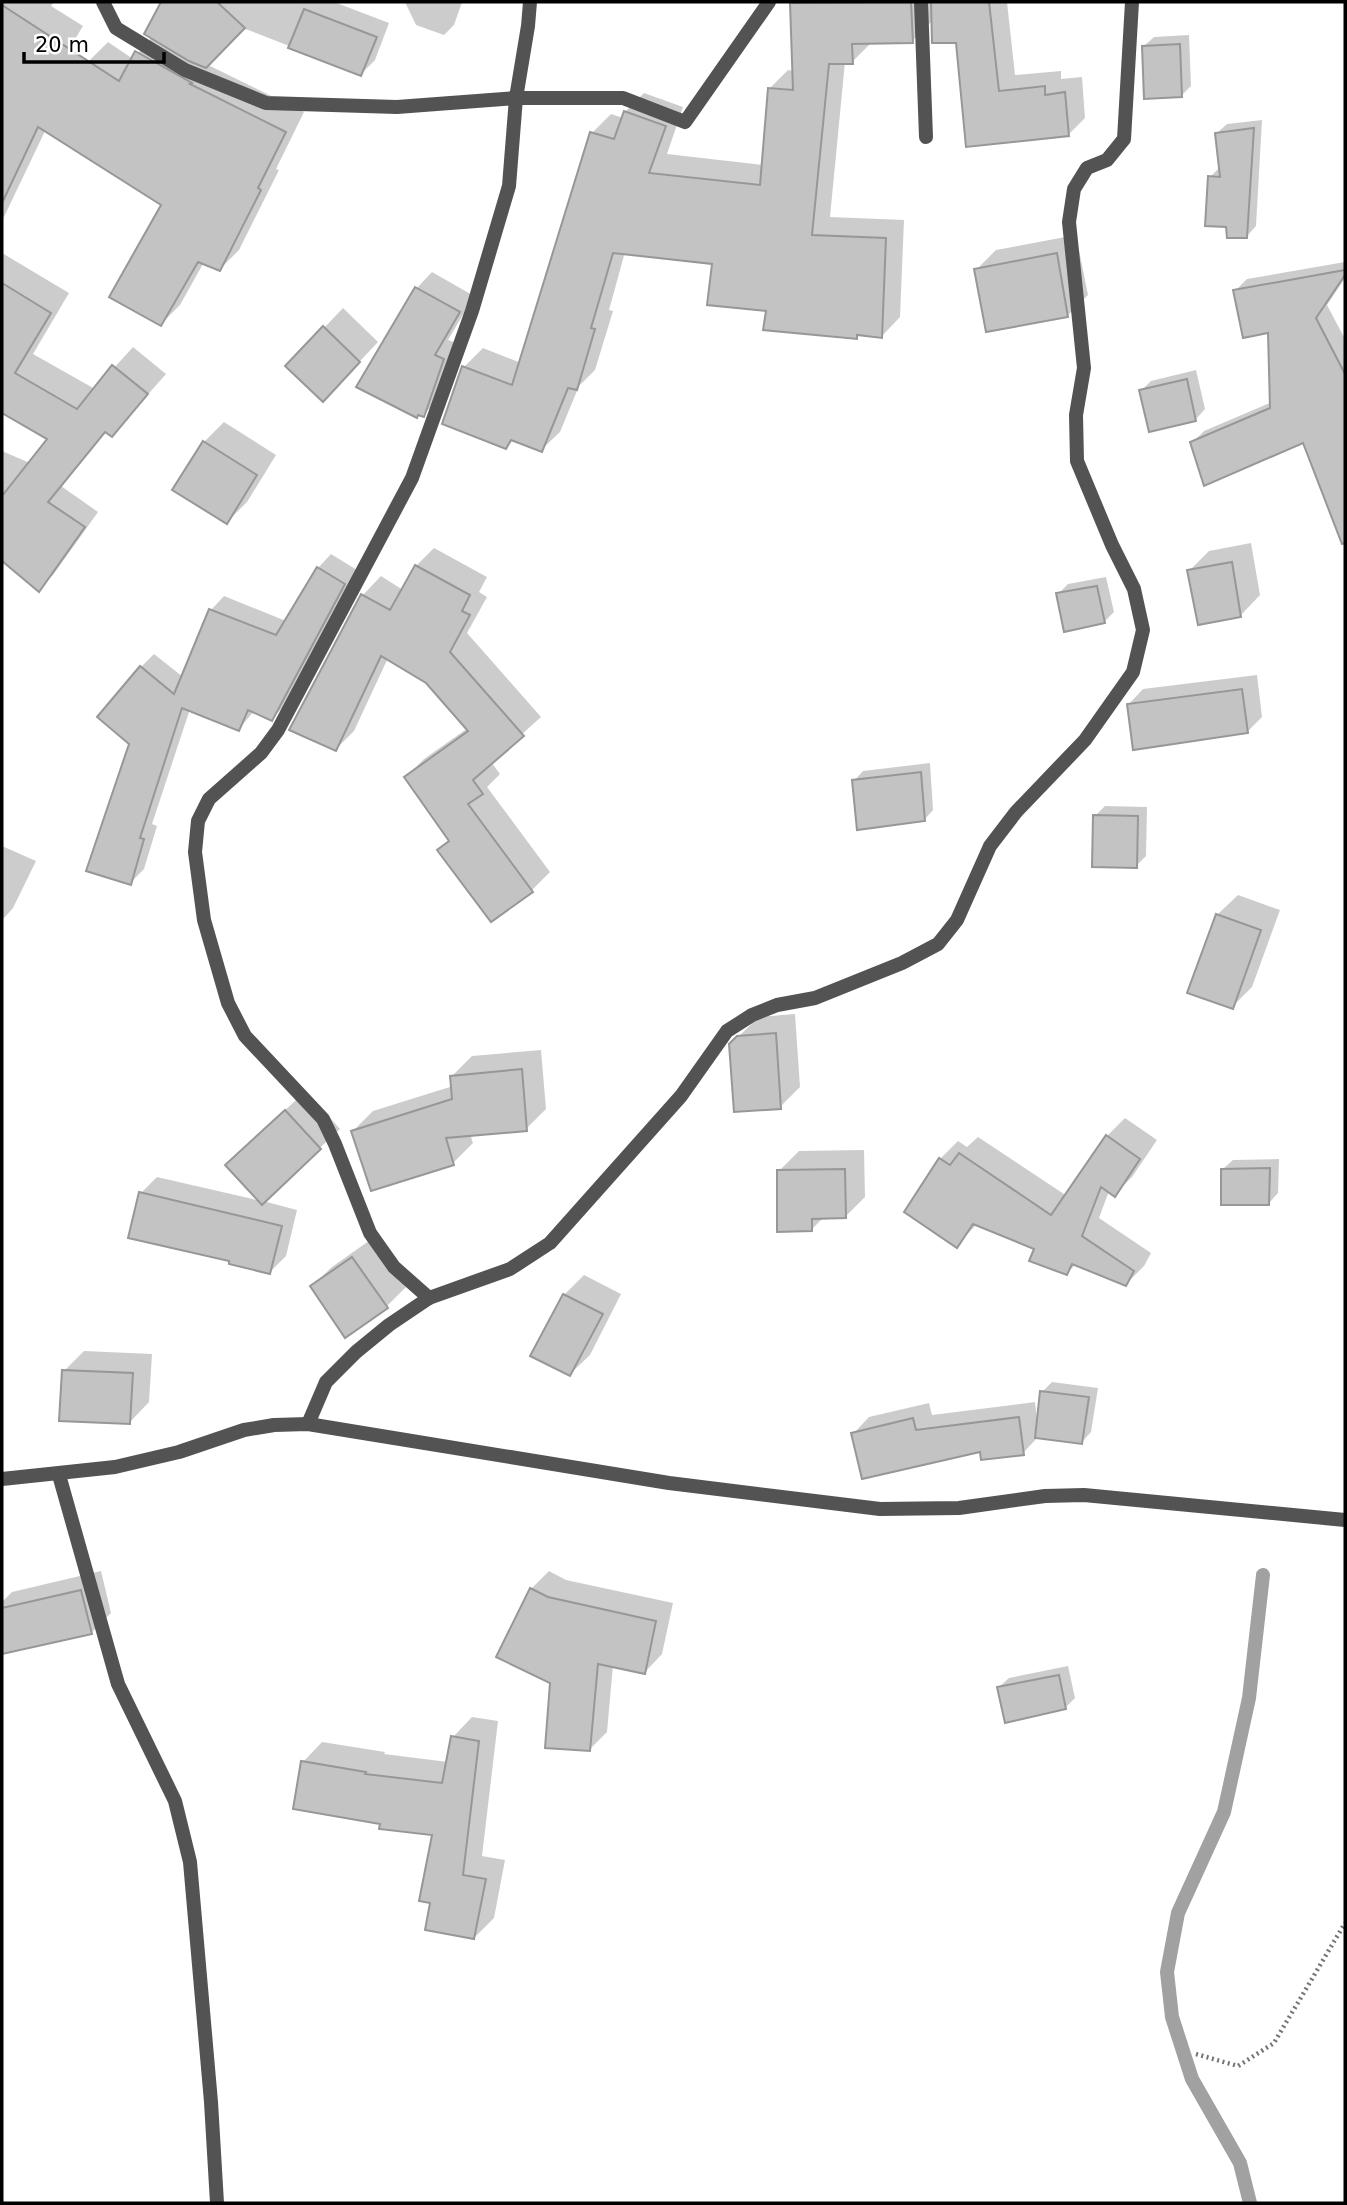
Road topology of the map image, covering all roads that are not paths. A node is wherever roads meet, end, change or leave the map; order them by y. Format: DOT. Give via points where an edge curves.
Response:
graph roads {
  1 [pos="103,2"];
  2 [pos="530,2"];
  3 [pos="769,2"];
  4 [pos="921,2"];
  5 [pos="1132,2"];
  6 [pos="516,98"];
  7 [pos="926,137"];
  8 [pos="429,1298"];
  9 [pos="308,1424"];
  10 [pos="59,1475"];
  11 [pos="2,1479"];
  12 [pos="1345,1520"];
  13 [pos="217,2203"];
  1 -- 6 [label="street" via="116,28 186,70 266,103 397,107"];
  2 -- 6 [label="street"];
  3 -- 6 [label="street" via="685,122 624,98"];
  4 -- 7 [label="street"];
  5 -- 8 [label="street" via="1124,139 1108,160 1087,168 1074,189 1069,222 1084,368 1076,415 1077,461 1134,589 1143,630 1133,672 1085,740 990,846 957,920 938,944 815,998 752,1015 727,1031 681,1096 550,1243 510,1269"];
  6 -- 8 [label="street" via="509,186 472,311 412,478 278,730 261,753 209,799 198,821 195,852 204,920 239,1025 267,1062 323,1119 370,1233 394,1267"];
  8 -- 9 [label="street" via="356,1352 326,1382"];
  9 -- 10 [label="street" via="244,1430 115,1467"];
  9 -- 12 [label="street" via="669,1483 880,1509 959,1508 1084,1495"];
  10 -- 11 [label="street"];
  10 -- 13 [label="street" via="118,1684 176,1801 190,1862"];
}
